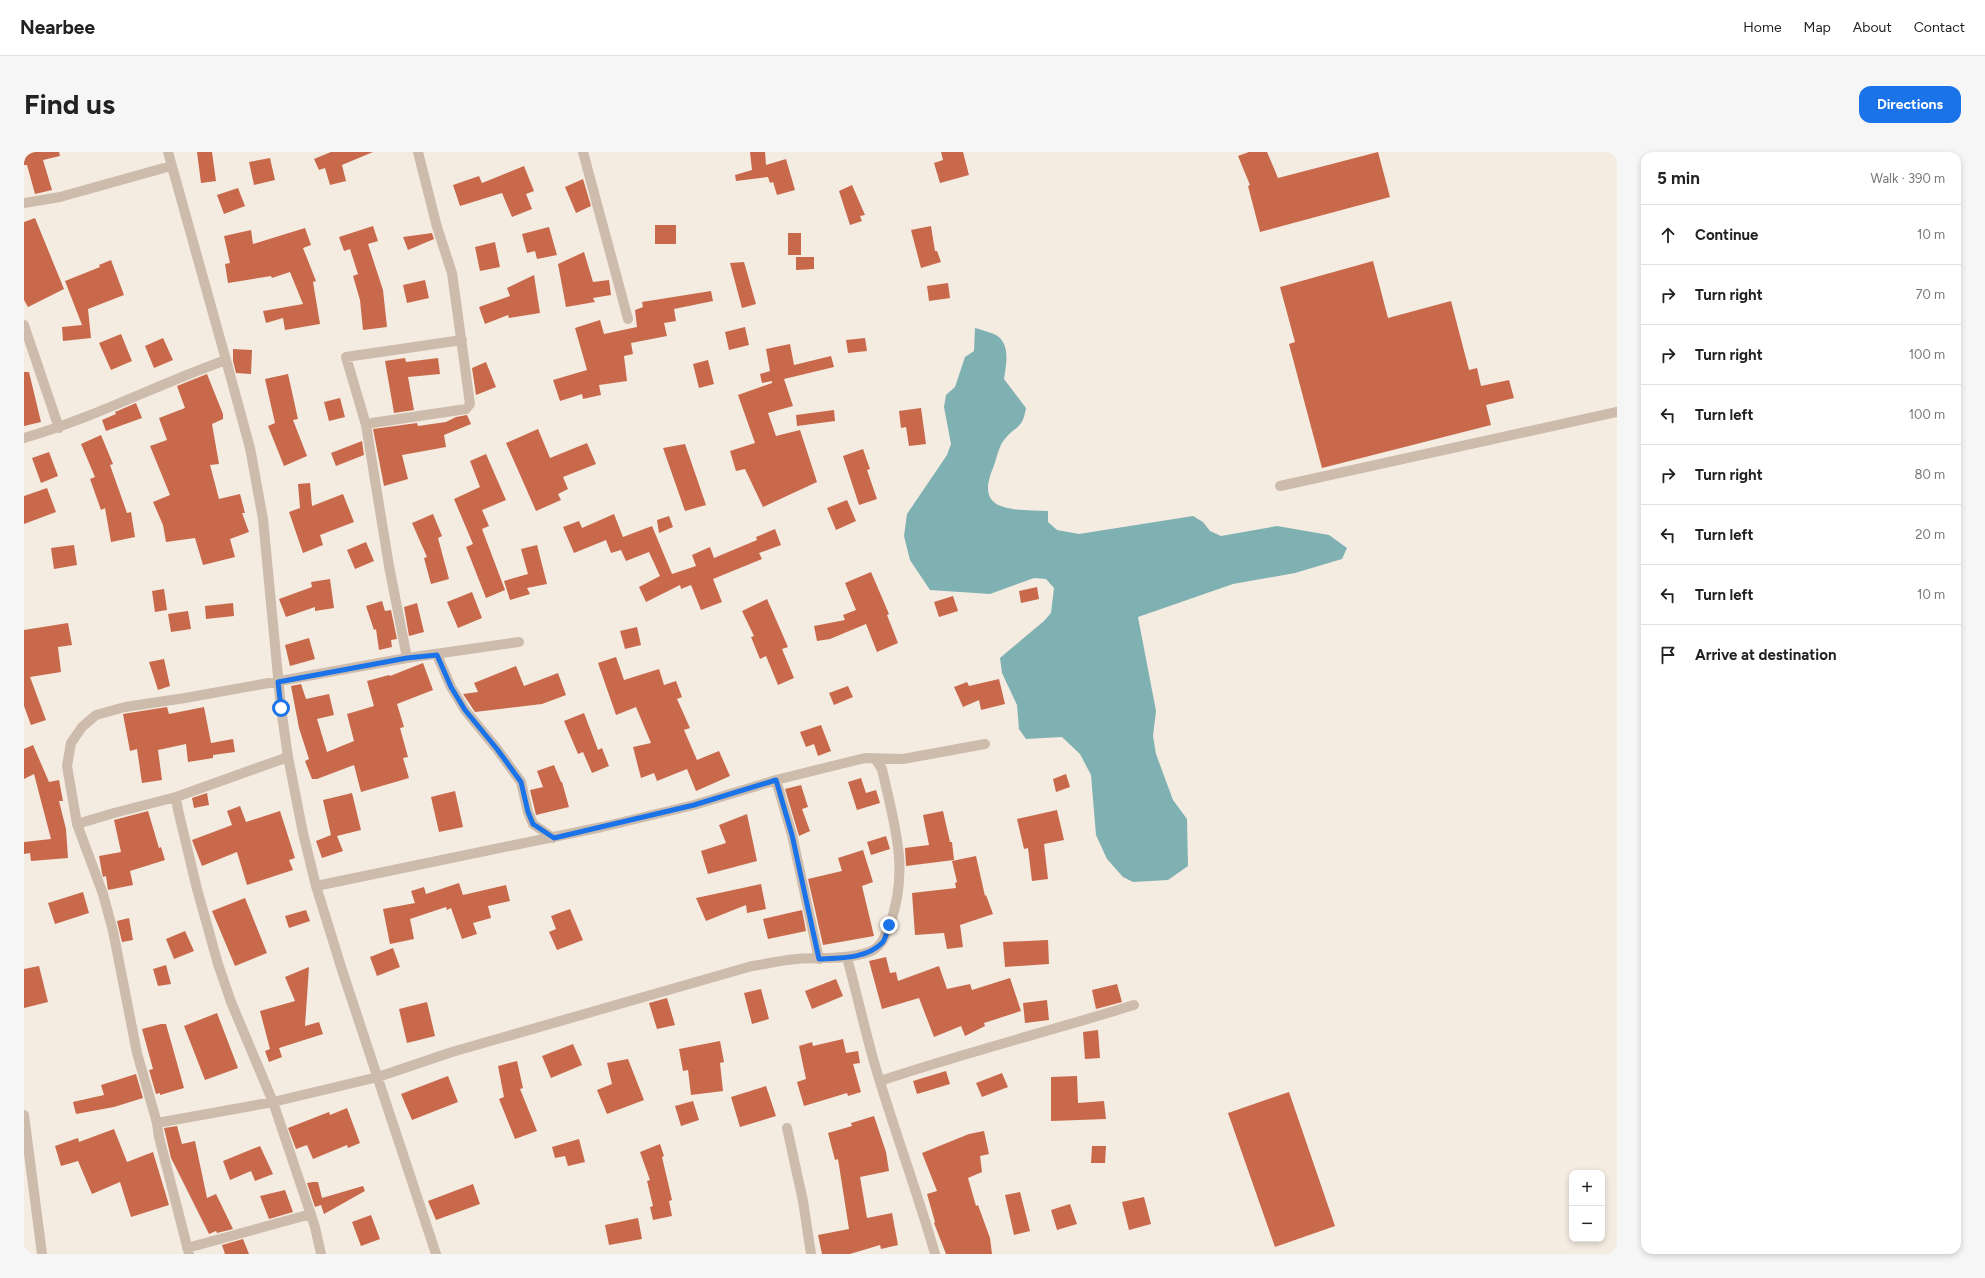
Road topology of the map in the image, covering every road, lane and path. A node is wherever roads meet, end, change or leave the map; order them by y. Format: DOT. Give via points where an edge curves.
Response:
graph roads {
  1 [pos="168,152"];
  2 [pos="418,152"];
  3 [pos="583,152"];
  4 [pos="171,166"];
  5 [pos="24,203"];
  6 [pos="628,319"];
  7 [pos="24,326"];
  8 [pos="462,340"];
  9 [pos="226,360"];
  10 [pos="1617,412"];
  11 [pos="366,425"];
  12 [pos="59,428"];
  13 [pos="24,438"];
  14 [pos="1280,486"];
  15 [pos="519,642"];
  16 [pos="437,655"];
  17 [pos="407,658"];
  18 [pos="278,682"];
  19 [pos="985,744"];
  20 [pos="288,757"];
  21 [pos="876,760"];
  22 [pos="776,780"];
  23 [pos="176,797"];
  24 [pos="77,824"];
  25 [pos="554,838"];
  26 [pos="316,886"];
  27 [pos="847,958"];
  28 [pos="819,959"];
  29 [pos="1134,1005"];
  30 [pos="378,1077"];
  31 [pos="880,1081"];
  32 [pos="273,1102"];
  33 [pos="24,1115"];
  34 [pos="157,1123"];
  35 [pos="787,1128"];
  36 [pos="311,1214"];
  37 [pos="188,1251"];
  38 [pos="42,1254"];
  39 [pos="321,1254"];
  40 [pos="436,1254"];
  41 [pos="811,1254"];
  42 [pos="935,1254"];
  1 -- 4 [label="street"];
  2 -- 8 [label="street" via="452,273"];
  3 -- 6 [label="street"];
  4 -- 5 [label="street" via="60,197"];
  4 -- 9 [label="street"];
  7 -- 12 [label="street"];
  8 -- 11 [label="street" via="470,396 470,404 466,409"];
  8 -- 11 [label="street" via="346,357"];
  9 -- 12 [label="street"];
  9 -- 18 [label="street" via="250,448 263,519"];
  10 -- 14 [label="street"];
  11 -- 17 [label="street"];
  12 -- 13 [label="street"];
  15 -- 16 [label="street"];
  16 -- 17 [label="street"];
  16 -- 25 [label="street" via="451,687 465,710 521,782 533,824"];
  17 -- 18 [label="street"];
  18 -- 20 [label="street"];
  18 -- 24 [label="street" via="125,707 96,715 82,726 70,744 67,766"];
  19 -- 21 [label="street" via="902,759"];
  20 -- 23 [label="street"];
  20 -- 26 [label="street"];
  21 -- 22 [label="street" via="865,758"];
  21 -- 27 [label="street" via="882,769 897,840 900,886 897,906 883,942 871,951"];
  22 -- 25 [label="street" via="694,805"];
  22 -- 28 [label="street" via="792,835"];
  23 -- 24 [label="street"];
  23 -- 32 [label="street" via="196,889 218,964"];
  24 -- 34 [label="street" via="103,894 137,1053"];
  25 -- 26 [label="street"];
  26 -- 30 [label="street"];
  27 -- 28 [label="street"];
  27 -- 31 [label="street"];
  28 -- 30 [label="street" via="796,959 752,966 452,1052"];
  29 -- 31 [label="street"];
  30 -- 32 [label="street"];
  30 -- 40 [label="street"];
  31 -- 42 [label="street"];
  32 -- 34 [label="street"];
  32 -- 36 [label="street"];
  33 -- 38 [label="street"];
  34 -- 37 [label="street"];
  35 -- 41 [label="street" via="803,1201"];
  36 -- 37 [label="street"];
  36 -- 39 [label="street"];
}
